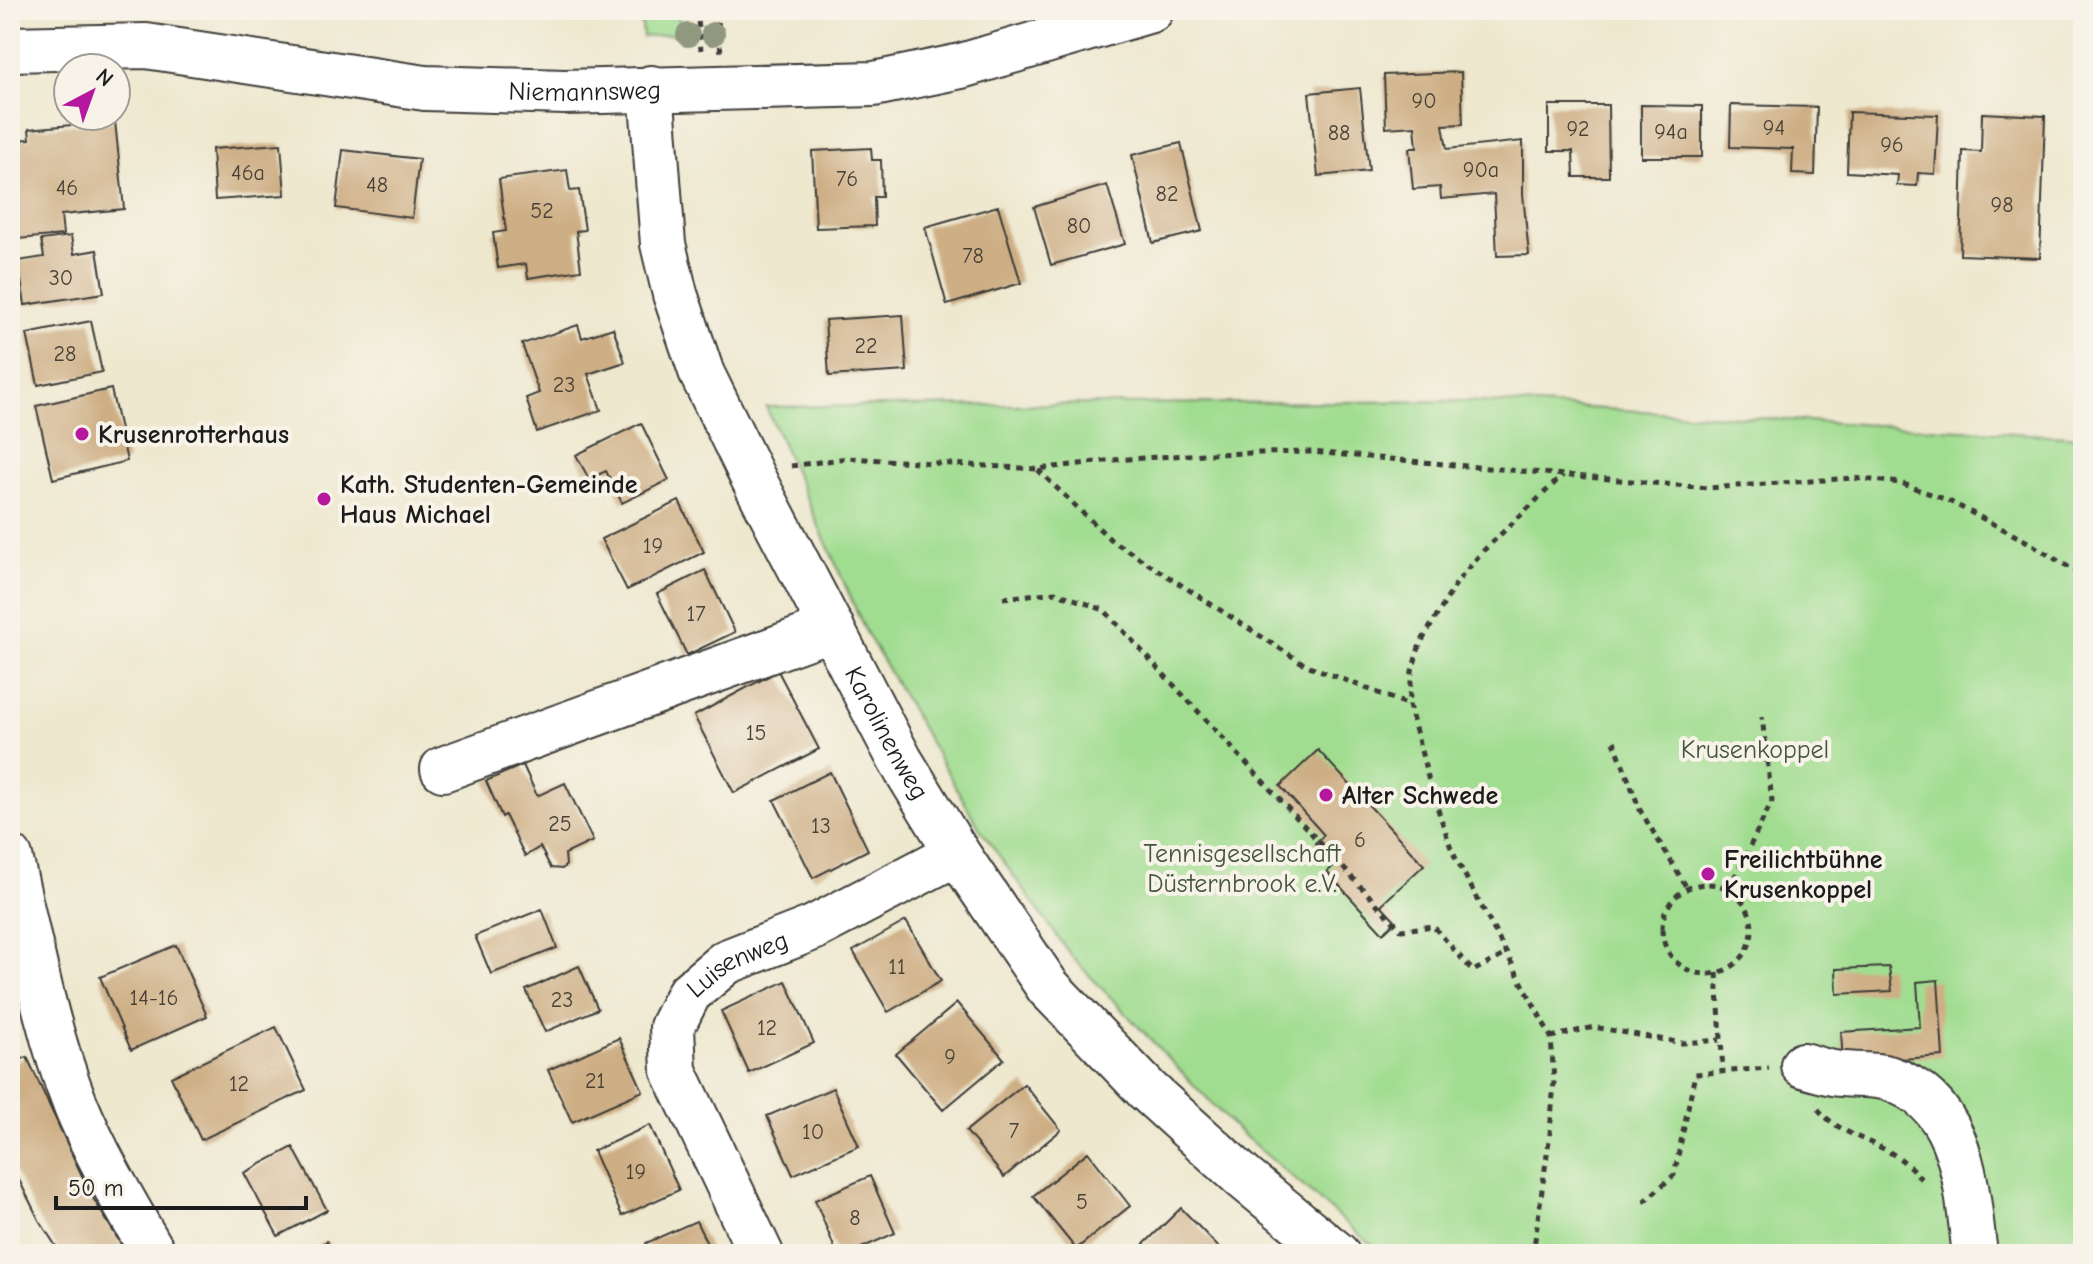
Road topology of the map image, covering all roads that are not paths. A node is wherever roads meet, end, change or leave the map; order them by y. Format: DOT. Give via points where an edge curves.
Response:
graph roads {
  1 [pos="1151,10"];
  2 [pos="10,49"];
  3 [pos="651,88"];
  4 [pos="832,628"];
  5 [pos="443,769"];
  6 [pos="957,853"];
  7 [pos="10,857"];
  8 [pos="1803,1065"];
  9 [pos="154,1254"];
  10 [pos="761,1254"];
  11 [pos="1337,1254"];
  12 [pos="1975,1254"];
  1 -- 3 [label="street, Niemannsweg" via="961,66 874,84"];
  2 -- 3 [label="street, Niemannsweg" via="146,46 425,88"];
  3 -- 4 [label="street, Karolinenweg" via="663,244 675,294 702,374"];
  4 -- 5 [label="street"];
  4 -- 6 [label="street, Karolinenweg" via="900,760"];
  6 -- 10 [label="street, Luisenweg" via="813,928 726,962 689,993 672,1027 674,1071"];
  6 -- 11 [label="street, Karolinenweg" via="1048,987 1147,1090"];
  7 -- 9 [label="street" via="73,1098 98,1157"];
  8 -- 12 [label="street" via="1886,1077 1917,1090 1937,1111 1954,1140 1963,1171"];
}
